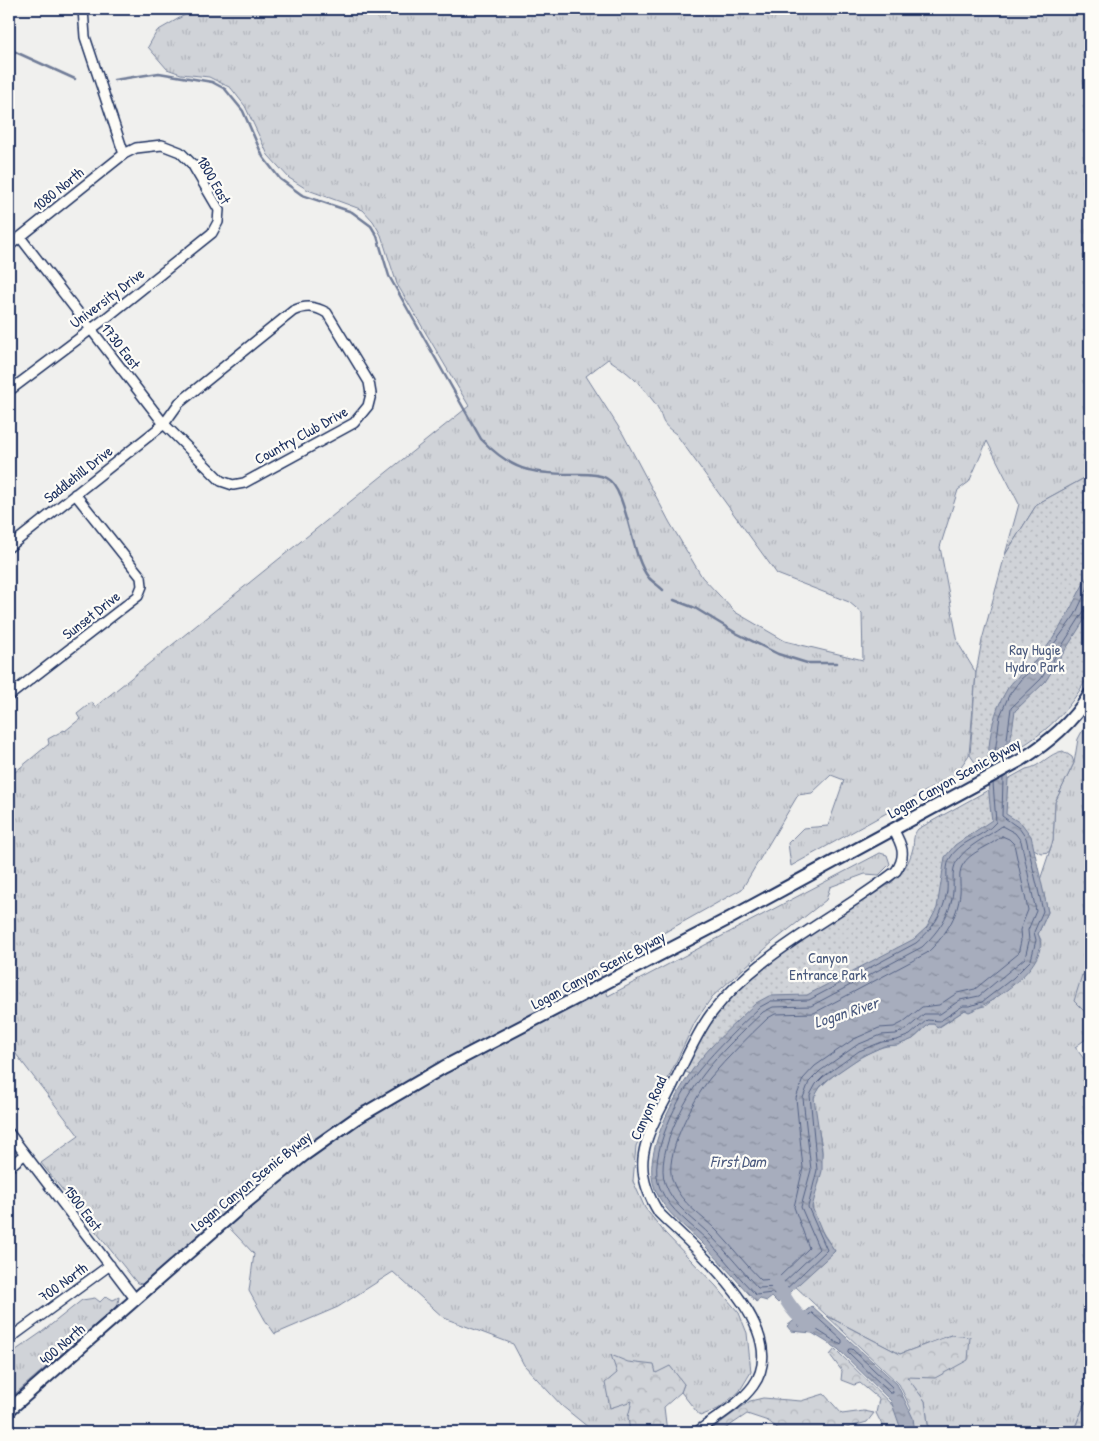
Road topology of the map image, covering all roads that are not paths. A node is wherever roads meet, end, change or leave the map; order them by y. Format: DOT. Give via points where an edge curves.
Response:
graph roads {
  1 [pos="83,9"];
  2 [pos="124,154"];
  3 [pos="218,222"];
  4 [pos="20,237"];
  5 [pos="9,246"];
  6 [pos="90,328"];
  7 [pos="9,391"];
  8 [pos="164,424"];
  9 [pos="75,494"];
  10 [pos="9,547"];
  11 [pos="1090,694"];
  12 [pos="9,696"];
  13 [pos="893,829"];
  14 [pos="9,1133"];
  15 [pos="25,1154"];
  16 [pos="9,1167"];
  17 [pos="110,1265"];
  18 [pos="136,1300"];
  19 [pos="9,1339"];
  20 [pos="9,1410"];
  21 [pos="697,1432"];
  1 -- 2 [label="street" via="85,37"];
  2 -- 3 [label="street, 1800 East" via="136,148 162,145 180,152 192,164 219,210"];
  2 -- 4 [label="street, 1080 North"];
  3 -- 6 [label="street, University Drive" via="212,232"];
  4 -- 5 [label="street, 1080 North"];
  4 -- 6 [label="street, 1730 East"];
  6 -- 7 [label="street, University Drive"];
  6 -- 8 [label="street, 1730 East"];
  8 -- 8 [label="street, Country Club Drive" via="179,403 293,311 304,306 327,313 369,382 368,406 354,423 244,483 221,482"];
  8 -- 9 [label="street, Saddlehill Drive"];
  9 -- 10 [label="street, Saddlehill Drive"];
  9 -- 12 [label="street, Sunset Drive" via="141,577 142,586 138,596"];
  11 -- 13 [label="main road, Logan Canyon Scenic Byway" via="1069,723 1048,743"];
  13 -- 18 [label="main road, Logan Canyon Scenic Byway" via="444,1067 355,1119 304,1154"];
  13 -- 21 [label="street, Canyon Road" via="903,849 903,857 896,870 770,958 730,991 710,1015 644,1144 643,1180 650,1198 659,1213 735,1290 753,1319 762,1346 761,1372 753,1386 738,1403"];
  14 -- 15 [label="street, 1500 East"];
  15 -- 16 [label="street"];
  15 -- 17 [label="street, 1500 East"];
  17 -- 18 [label="street, 1500 East"];
  17 -- 19 [label="street, 700 North"];
  18 -- 20 [label="main road, 400 North"];
}
